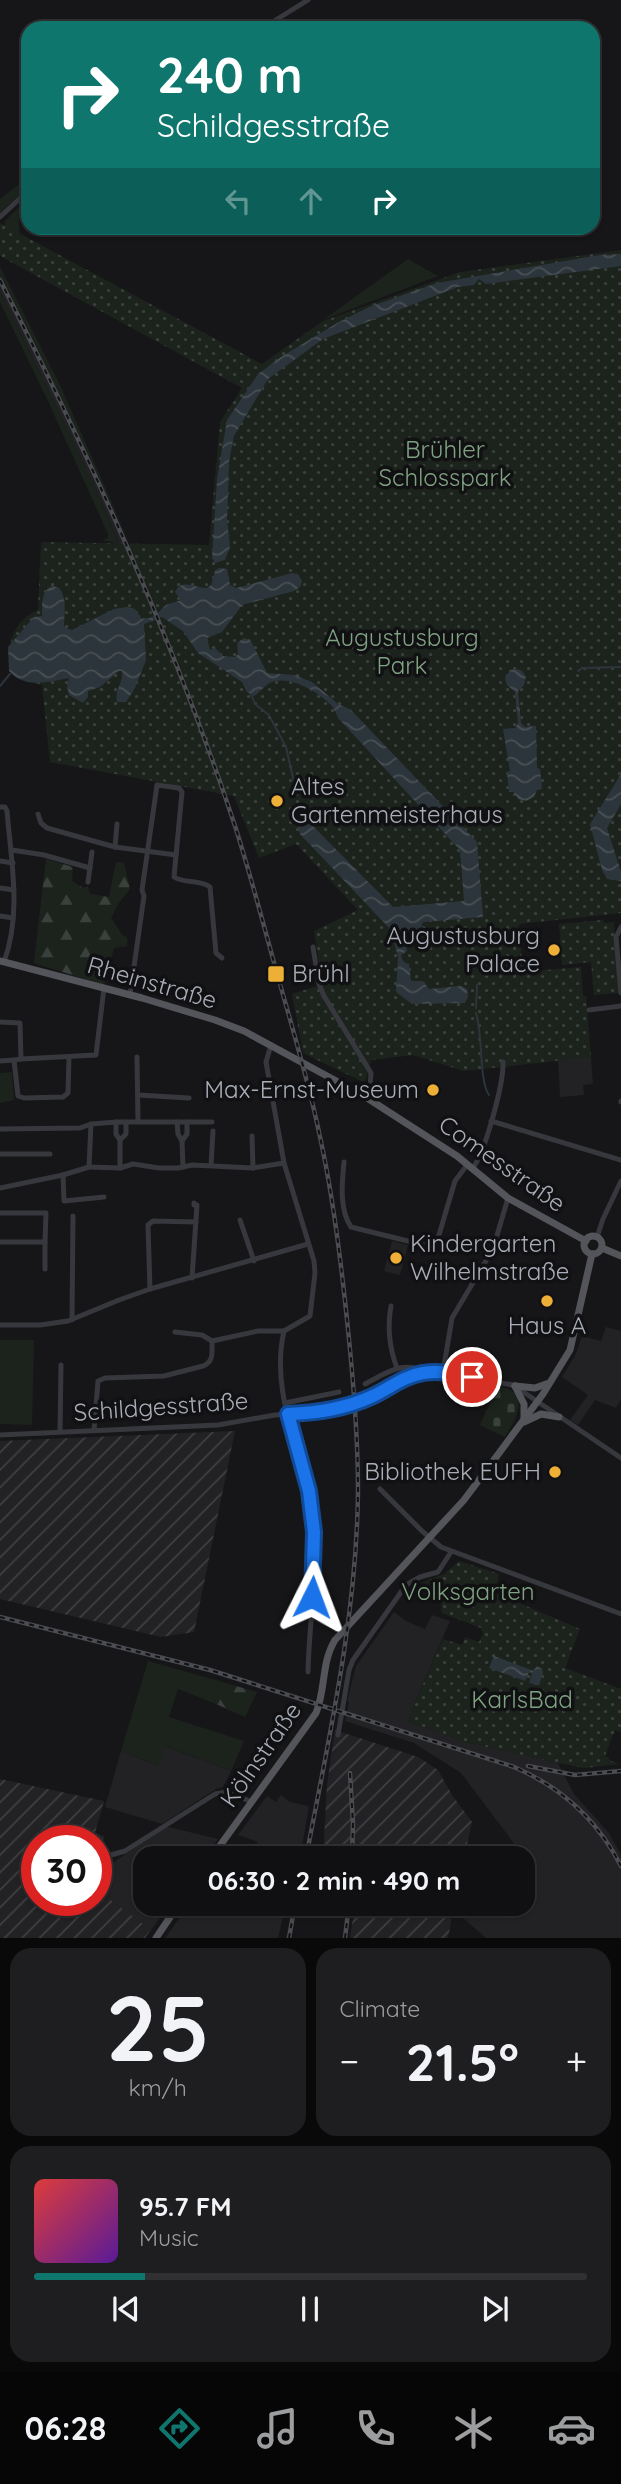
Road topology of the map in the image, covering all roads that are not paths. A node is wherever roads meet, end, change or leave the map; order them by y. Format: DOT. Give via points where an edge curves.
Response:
graph roads {
  1 [pos="308,0"];
  2 [pos="274,21"];
  3 [pos="21,198"];
  4 [pos="0,217"];
  5 [pos="0,807"];
  6 [pos="38,814"];
  7 [pos="117,824"];
  8 [pos="0,834"];
  9 [pos="9,835"];
  10 [pos="115,847"];
  11 [pos="12,850"];
  12 [pos="146,851"];
  13 [pos="92,852"];
  14 [pos="176,855"];
  15 [pos="0,861"];
  16 [pos="13,863"];
  17 [pos="90,868"];
  18 [pos="88,883"];
  19 [pos="0,888"];
  20 [pos="14,890"];
  21 [pos="0,916"];
  22 [pos="13,918"];
  23 [pos="621,927"];
  24 [pos="313,947"];
  25 [pos="222,958"];
  26 [pos="2,961"];
  27 [pos="104,988"];
  28 [pos="621,993"];
  29 [pos="130,995"];
  30 [pos="621,1006"];
  31 [pos="589,1010"];
  32 [pos="0,1022"];
  33 [pos="271,1045"];
  34 [pos="288,1054"];
  35 [pos="69,1056"];
  36 [pos="137,1057"];
  37 [pos="18,1059"];
  38 [pos="0,1061"];
  39 [pos="503,1062"];
  40 [pos="138,1095"];
  41 [pos="364,1096"];
  42 [pos="189,1098"];
  43 [pos="491,1121"];
  44 [pos="116,1122"];
  45 [pos="126,1122"];
  46 [pos="138,1122"];
  47 [pos="177,1122"];
  48 [pos="187,1122"];
  49 [pos="212,1122"];
  50 [pos="91,1124"];
  51 [pos="0,1129"];
  52 [pos="213,1131"];
  53 [pos="252,1136"];
  54 [pos="120,1140"];
  55 [pos="182,1141"];
  56 [pos="0,1154"];
  57 [pos="50,1154"];
  58 [pos="621,1160"];
  59 [pos="344,1162"];
  60 [pos="284,1163"];
  61 [pos="211,1165"];
  62 [pos="89,1167"];
  63 [pos="183,1167"];
  64 [pos="470,1167"];
  65 [pos="120,1168"];
  66 [pos="253,1168"];
  67 [pos="63,1175"];
  68 [pos="621,1181"];
  69 [pos="0,1188"];
  70 [pos="104,1196"];
  71 [pos="508,1198"];
  72 [pos="194,1203"];
  73 [pos="0,1213"];
  74 [pos="73,1216"];
  75 [pos="240,1220"];
  76 [pos="196,1222"];
  77 [pos="597,1237"];
  78 [pos="586,1241"];
  79 [pos="0,1242"];
  80 [pos="45,1242"];
  81 [pos="308,1244"];
  82 [pos="601,1248"];
  83 [pos="592,1254"];
  84 [pos="621,1256"];
  85 [pos="254,1261"];
  86 [pos="45,1269"];
  87 [pos="191,1278"];
  88 [pos="150,1289"];
  89 [pos="391,1307"];
  90 [pos="72,1320"];
  91 [pos="0,1325"];
  92 [pos="284,1331"];
  93 [pos="175,1332"];
  94 [pos="212,1341"];
  95 [pos="61,1365"];
  96 [pos="397,1368"];
  97 [pos="443,1372"];
  98 [pos="424,1373"];
  99 [pos="551,1382"];
  100 [pos="365,1384"];
  101 [pos="515,1386"];
  102 [pos="339,1392"];
  103 [pos="537,1402"];
  104 [pos="285,1403"];
  105 [pos="288,1414"];
  106 [pos="559,1417"];
  107 [pos="523,1423"];
  108 [pos="94,1430"];
  109 [pos="60,1431"];
  110 [pos="0,1435"];
  111 [pos="621,1458"];
  112 [pos="380,1489"];
  113 [pos="429,1539"];
  114 [pos="451,1552"];
  115 [pos="621,1614"];
  116 [pos="308,1672"];
  117 [pos="338,1735"];
  118 [pos="252,1802"];
  119 [pos="220,1846"];
  120 [pos="112,1855"];
  121 [pos="172,1916"];
  122 [pos="156,1938"];
  1 -- 2 [label="street"];
  3 -- 4 [label="street"];
  5 -- 9 [label="street" via="7,811"];
  6 -- 10 [label="street" via="47,828"];
  7 -- 10 [label="street"];
  8 -- 9 [label="street"];
  9 -- 11 [label="street"];
  10 -- 12 [label="street"];
  11 -- 16 [label="street"];
  11 -- 17 [label="street"];
  12 -- 14 [label="street"];
  12 -- 14 [label="street" via="155,787 170,786 182,792"];
  12 -- 29 [label="street"];
  13 -- 17 [label="street"];
  14 -- 25 [label="street" via="176,879 210,887 216,953"];
  15 -- 16 [label="street"];
  16 -- 20 [label="street"];
  17 -- 18 [label="street"];
  19 -- 20 [label="street"];
  20 -- 22 [label="street"];
  21 -- 22 [label="street"];
  22 -- 26 [label="street"];
  23 -- 28 [label="street" via="616,937"];
  24 -- 41 [label="street" via="324,996 371,1073"];
  26 -- 27 [label="main road, Rheinstraße"];
  27 -- 29 [label="main road, Rheinstraße"];
  27 -- 35 [label="street" via="96,1055"];
  29 -- 33 [label="main road, Rheinstraße" via="225,1023"];
  30 -- 31 [label="street"];
  32 -- 37 [label="street" via="20,1023"];
  33 -- 34 [label="main road, Rheinstraße"];
  33 -- 60 [label="street" via="266,1062"];
  34 -- 41 [label="main road, Comesstraße"];
  35 -- 37 [label="street"];
  35 -- 37 [label="street" via="68,1093 63,1097 18,1096"];
  36 -- 40 [label="street"];
  37 -- 38 [label="street"];
  39 -- 43 [label="street"];
  40 -- 42 [label="street"];
  40 -- 46 [label="street"];
  41 -- 64 [label="main road, Comesstraße"];
  43 -- 58 [label="street"];
  43 -- 64 [label="street" via="482,1153"];
  44 -- 45 [label="street"];
  44 -- 50 [label="street"];
  44 -- 54 [label="street"];
  45 -- 46 [label="street"];
  45 -- 54 [label="street" via="126,1134"];
  46 -- 47 [label="street"];
  47 -- 48 [label="street"];
  47 -- 55 [label="street"];
  48 -- 49 [label="street"];
  48 -- 55 [label="street"];
  50 -- 51 [label="street"];
  50 -- 62 [label="street"];
  52 -- 61 [label="street"];
  53 -- 66 [label="street"];
  54 -- 65 [label="street"];
  55 -- 63 [label="street"];
  56 -- 57 [label="street"];
  59 -- 64 [label="street" via="344,1214 351,1227 432,1247 455,1181"];
  60 -- 66 [label="street"];
  60 -- 81 [label="street"];
  61 -- 63 [label="street"];
  61 -- 66 [label="street"];
  62 -- 65 [label="street"];
  62 -- 67 [label="street"];
  63 -- 65 [label="street" via="133,1164"];
  64 -- 71 [label="main road, Comesstraße"];
  67 -- 69 [label="street"];
  67 -- 70 [label="street" via="64,1202"];
  68 -- 77 [label="street"];
  71 -- 78 [label="main road, Comesstraße"];
  71 -- 97 [label="street" via="487,1262 452,1318"];
  72 -- 76 [label="street"];
  73 -- 80 [label="street" via="46,1213"];
  74 -- 90 [label="street"];
  75 -- 85 [label="street"];
  76 -- 87 [label="street"];
  76 -- 88 [label="street" via="148,1225"];
  77 -- 78 [label="main road"];
  77 -- 82 [label="main road"];
  78 -- 83 [label="main road"];
  79 -- 80 [label="street"];
  80 -- 86 [label="street"];
  81 -- 85 [label="street"];
  81 -- 92 [label="street" via="316,1273 312,1311 308,1319"];
  82 -- 83 [label="main road"];
  82 -- 84 [label="main road"];
  83 -- 99 [label="main road, Kölnstraße" via="570,1350"];
  85 -- 87 [label="street"];
  87 -- 88 [label="street"];
  88 -- 90 [label="street"];
  89 -- 96 [label="street" via="388,1331"];
  90 -- 91 [label="street"];
  92 -- 94 [label="street" via="258,1331"];
  92 -- 104 [label="street"];
  93 -- 94 [label="street"];
  94 -- 108 [label="street" via="209,1364 164,1376 98,1381"];
  95 -- 109 [label="street, Schildgesstraße"];
  96 -- 98 [label="street, Schildgesstraße" via="410,1366"];
  96 -- 100 [label="street"];
  97 -- 98 [label="street, Schildgesstraße"];
  97 -- 101 [label="street, Schildgesstraße"];
  98 -- 105 [label="street, Schildgesstraße" via="344,1407"];
  99 -- 101 [label="main road" via="535,1388"];
  99 -- 103 [label="main road, Kölnstraße"];
  101 -- 103 [label="street, Schildgesstraße"];
  101 -- 107 [label="main road" via="524,1404"];
  102 -- 104 [label="street"];
  103 -- 106 [label="street, Schildgesstraße"];
  103 -- 107 [label="main road, Kölnstraße"];
  104 -- 105 [label="street"];
  105 -- 108 [label="street, Schildgesstraße" via="232,1424"];
  105 -- 116 [label="street" via="309,1491 314,1532"];
  106 -- 107 [label="main road" via="541,1414"];
  106 -- 111 [label="street, Schildgesstraße"];
  107 -- 113 [label="main road, Kölnstraße"];
  108 -- 109 [label="street, Schildgesstraße"];
  109 -- 110 [label="street, Schildgesstraße"];
  112 -- 113 [label="street"];
  113 -- 114 [label="street"];
  113 -- 118 [label="main road, Kölnstraße" via="335,1640 326,1658 316,1713"];
  114 -- 115 [label="street"];
  114 -- 117 [label="street" via="438,1572 407,1585 353,1660"];
  118 -- 119 [label="main road, Kölnstraße"];
  118 -- 120 [label="street" via="227,1792 215,1794"];
  121 -- 122 [label="main road"];
}
